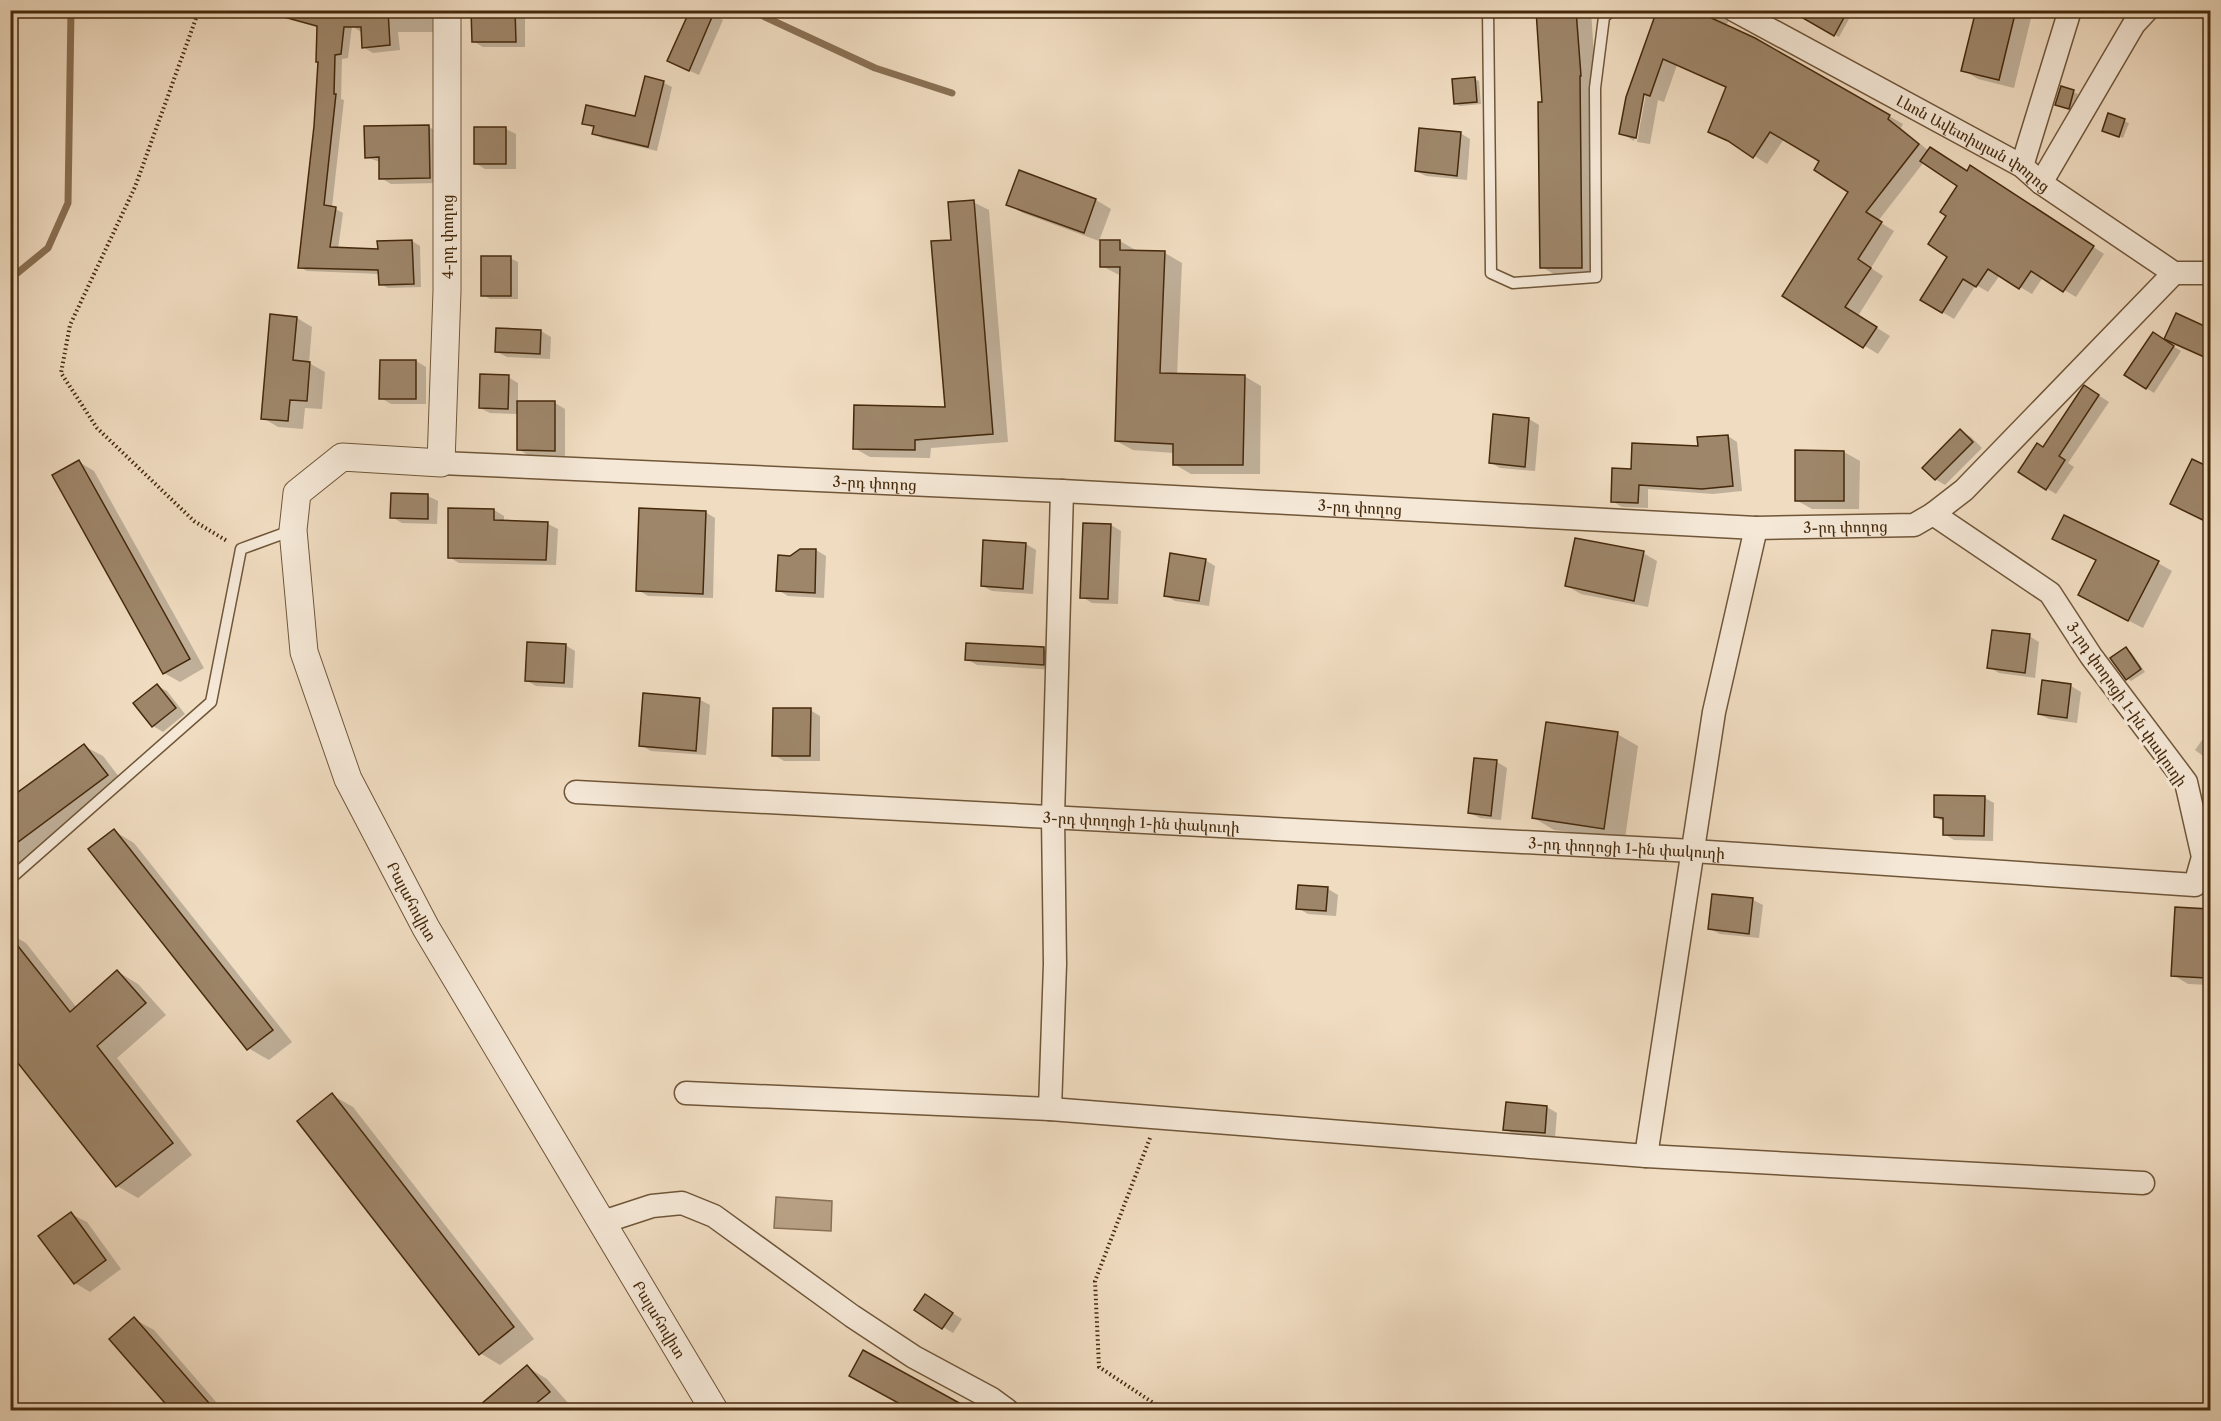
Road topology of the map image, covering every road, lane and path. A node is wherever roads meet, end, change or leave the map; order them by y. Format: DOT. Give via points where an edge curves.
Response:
graph roads {
  1 [pos="199,10"];
  2 [pos="447,10"];
  3 [pos="1488,10"];
  4 [pos="1734,10"];
  5 [pos="2070,10"];
  6 [pos="2147,10"];
  7 [pos="1607,13"];
  8 [pos="2022,166"];
  9 [pos="2041,183"];
  10 [pos="2174,273"];
  11 [pos="2211,273"];
  12 [pos="441,463"];
  13 [pos="1062,491"];
  14 [pos="1933,514"];
  15 [pos="1756,528"];
  16 [pos="293,530"];
  17 [pos="241,549"];
  18 [pos="576,792"];
  19 [pos="1053,818"];
  20 [pos="1693,851"];
  21 [pos="10,879"];
  22 [pos="687,1093"];
  23 [pos="1050,1109"];
  24 [pos="1158,1117"];
  25 [pos="1646,1156"];
  26 [pos="2143,1183"];
  27 [pos="603,1222"];
  28 [pos="714,1410"];
  29 [pos="1007,1410"];
  30 [pos="1164,1410"];
  1 -- 17 [label="path" via="135,187 70,325 61,372 105,435 194,521"];
  2 -- 12 [label="street, 4-րդ փողոց" via="447,291"];
  3 -- 7 [label="lane" via="1491,273 1514,283 1596,277 1595,88"];
  4 -- 8 [label="street, Լևոն Ավետիսյան փողոց"];
  5 -- 8 [label="street"];
  6 -- 9 [label="street" via="2134,24"];
  8 -- 9 [label="street, Լևոն Ավետիսյան փողոց"];
  9 -- 10 [label="street, Լևոն Ավետիսյան փողոց"];
  10 -- 11 [label="street"];
  10 -- 14 [label="street, 3-րդ փողոց" via="1964,490"];
  12 -- 13 [label="street, 3-րդ փողոց"];
  12 -- 16 [label="street, Բալահովիտ" via="342,457 297,493"];
  13 -- 15 [label="street, 3-րդ փողոց"];
  13 -- 19 [label="street"];
  14 -- 15 [label="street, 3-րդ փողոց" via="1914,525"];
  14 -- 20 [label="street, 3-րդ փողոցի 1-ին փակուղի" via="2050,593 2091,656 2186,782 2203,856 2194,885"];
  15 -- 20 [label="street" via="1714,712"];
  16 -- 17 [label="lane"];
  16 -- 27 [label="street, Բալահովիտ" via="304,652 348,779 426,928"];
  17 -- 21 [label="lane" via="211,702"];
  18 -- 19 [label="street, 3-րդ փողոցի 1-ին փակուղի"];
  19 -- 20 [label="street, 3-րդ փողոցի 1-ին փակուղի"];
  19 -- 23 [label="street" via="1055,964"];
  20 -- 25 [label="street"];
  22 -- 23 [label="street"];
  23 -- 24 [label="street"];
  24 -- 25 [label="street"];
  24 -- 30 [label="path" via="1095,1281 1099,1367"];
  25 -- 26 [label="street"];
  27 -- 28 [label="street, Բալահովիտ"];
  27 -- 29 [label="street" via="652,1206 682,1203 714,1216 852,1316"];
}
